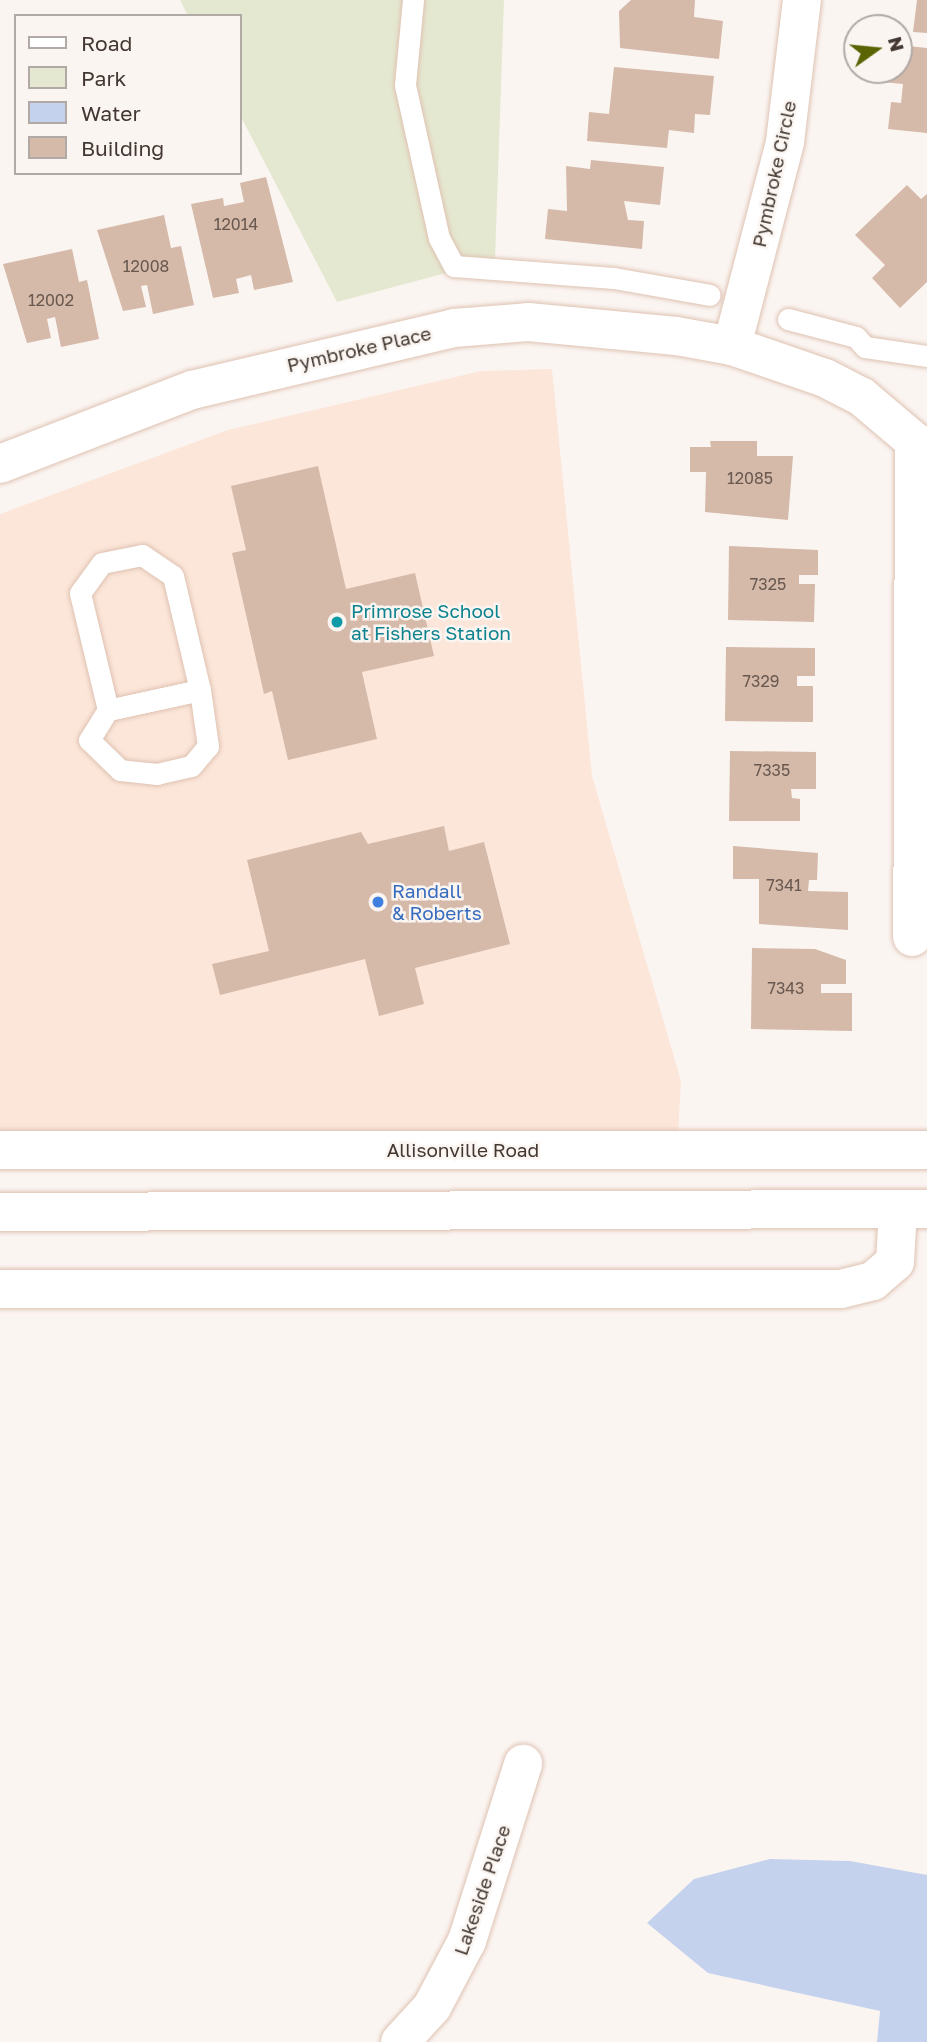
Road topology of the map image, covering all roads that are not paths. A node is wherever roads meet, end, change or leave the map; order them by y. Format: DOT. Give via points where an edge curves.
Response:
graph roads {
  1 [pos="413,0"];
  2 [pos="803,0"];
  3 [pos="710,295"];
  4 [pos="789,319"];
  5 [pos="732,346"];
  6 [pos="927,356"];
  7 [pos="0,464"];
  8 [pos="200,690"];
  9 [pos="108,710"];
  10 [pos="912,937"];
  11 [pos="0,1150"];
  12 [pos="927,1150"];
  13 [pos="913,1209"];
  14 [pos="0,1212"];
  15 [pos="0,1289"];
  16 [pos="523,1764"];
  17 [pos="400,2042"];
  1 -- 3 [label="lane" via="405,85 439,238 454,266 614,278"];
  2 -- 5 [label="street, Pymbroke Circle" via="785,142"];
  4 -- 6 [label="lane" via="856,337 865,347"];
  5 -- 7 [label="street, Pymbroke Place" via="592,327 454,328 192,390"];
  5 -- 10 [label="street, Pymbroke Place" via="825,378 862,397 914,442"];
  8 -- 9 [label="lane"];
  8 -- 9 [label="lane" via="208,746 191,766 157,774 120,770 89,740"];
  8 -- 9 [label="lane" via="173,576 142,555 102,563 80,593"];
  11 -- 12 [label="street, Allisonville Road"];
  13 -- 14 [label="street"];
  13 -- 15 [label="street" via="895,1262 873,1281 841,1289"];
  16 -- 17 [label="street, Lakeside Place" via="467,1941 432,2007"];
}
